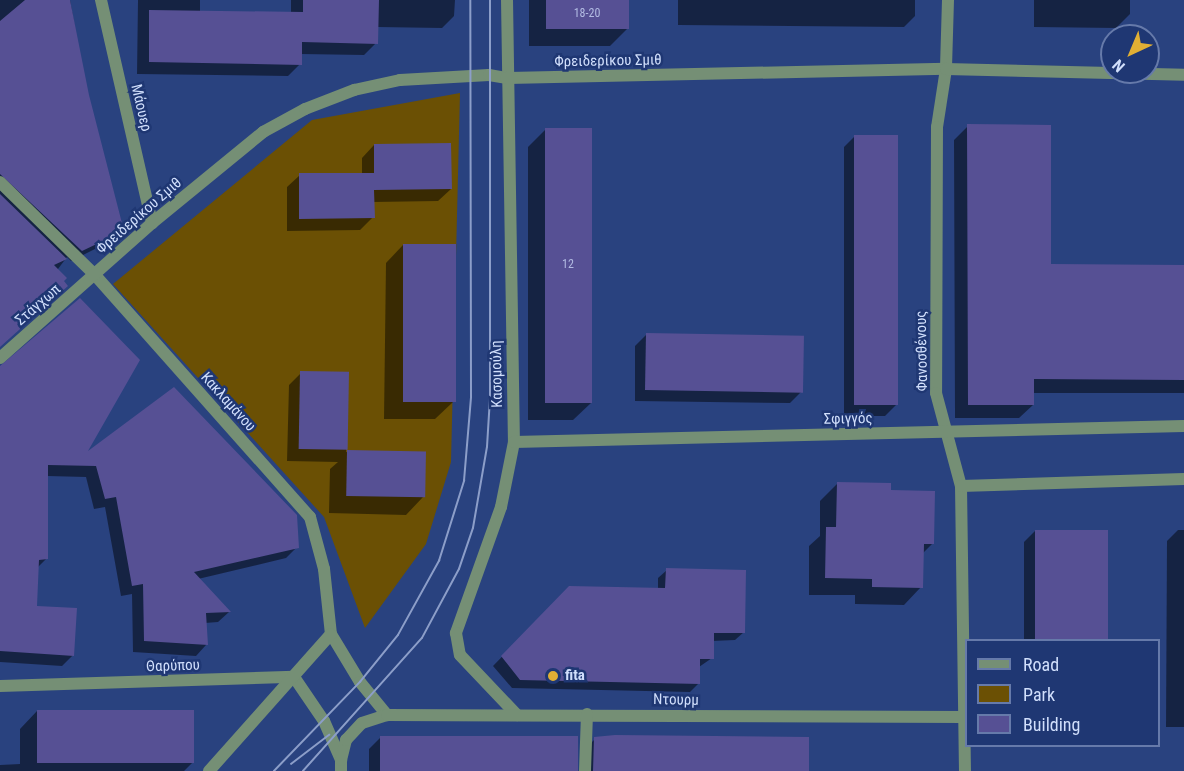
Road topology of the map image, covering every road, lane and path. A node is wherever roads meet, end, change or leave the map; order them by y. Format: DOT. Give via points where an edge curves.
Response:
graph roads {
  1 [pos="101,0"];
  2 [pos="507,0"];
  3 [pos="948,0"];
  4 [pos="946,69"];
  5 [pos="1184,75"];
  6 [pos="506,78"];
  7 [pos="0,182"];
  8 [pos="152,223"];
  9 [pos="95,275"];
  10 [pos="0,358"];
  11 [pos="1184,426"];
  12 [pos="946,432"];
  13 [pos="514,442"];
  14 [pos="1184,479"];
  15 [pos="961,486"];
  16 [pos="331,634"];
  17 [pos="294,677"];
  18 [pos="0,686"];
  19 [pos="586,714"];
  20 [pos="387,715"];
  21 [pos="517,715"];
  22 [pos="965,717"];
  23 [pos="341,765"];
  24 [pos="209,771"];
  25 [pos="585,771"];
  26 [pos="965,771"];
  1 -- 8 [label="street, Μάουερ"];
  2 -- 6 [label="street, Κασομούλη"];
  3 -- 4 [label="street, Φανοσθένους"];
  4 -- 5 [label="street, Φρειδερίκου Σμιθ"];
  4 -- 6 [label="street, Φρειδερίκου Σμιθ"];
  4 -- 12 [label="street, Φανοσθένους" via="937,127 936,382"];
  6 -- 8 [label="street, Φρειδερίκου Σμιθ" via="489,75 400,80 354,90 305,109 263,132"];
  6 -- 13 [label="street, Κασομούλη"];
  7 -- 9 [label="street, Κακλαμάνου"];
  8 -- 9 [label="street, Φρειδερίκου Σμιθ"];
  9 -- 10 [label="street, Στάγχωπ"];
  9 -- 16 [label="street, Κακλαμάνου" via="310,517 324,570"];
  11 -- 12 [label="street, Σφιγγός"];
  12 -- 13 [label="street, Σφιγγός"];
  12 -- 15 [label="street, Φανοσθένους"];
  13 -- 21 [label="street, Κασομούλη" via="501,507 456,633 460,655"];
  14 -- 15 [label="street"];
  15 -- 22 [label="street, Φανοσθένους"];
  16 -- 17 [label="street"];
  16 -- 20 [label="street, Κακλαμάνου" via="360,682"];
  17 -- 18 [label="street, Θαρύπου"];
  17 -- 23 [label="street" via="324,721"];
  17 -- 24 [label="street"];
  19 -- 21 [label="street, Ντουρμ"];
  19 -- 22 [label="street, Ντουρμ"];
  19 -- 25 [label="street"];
  20 -- 21 [label="street, Ντουρμ"];
  20 -- 23 [label="street" via="362,723 346,740"];
  22 -- 26 [label="street, Φανοσθένους"];
}
